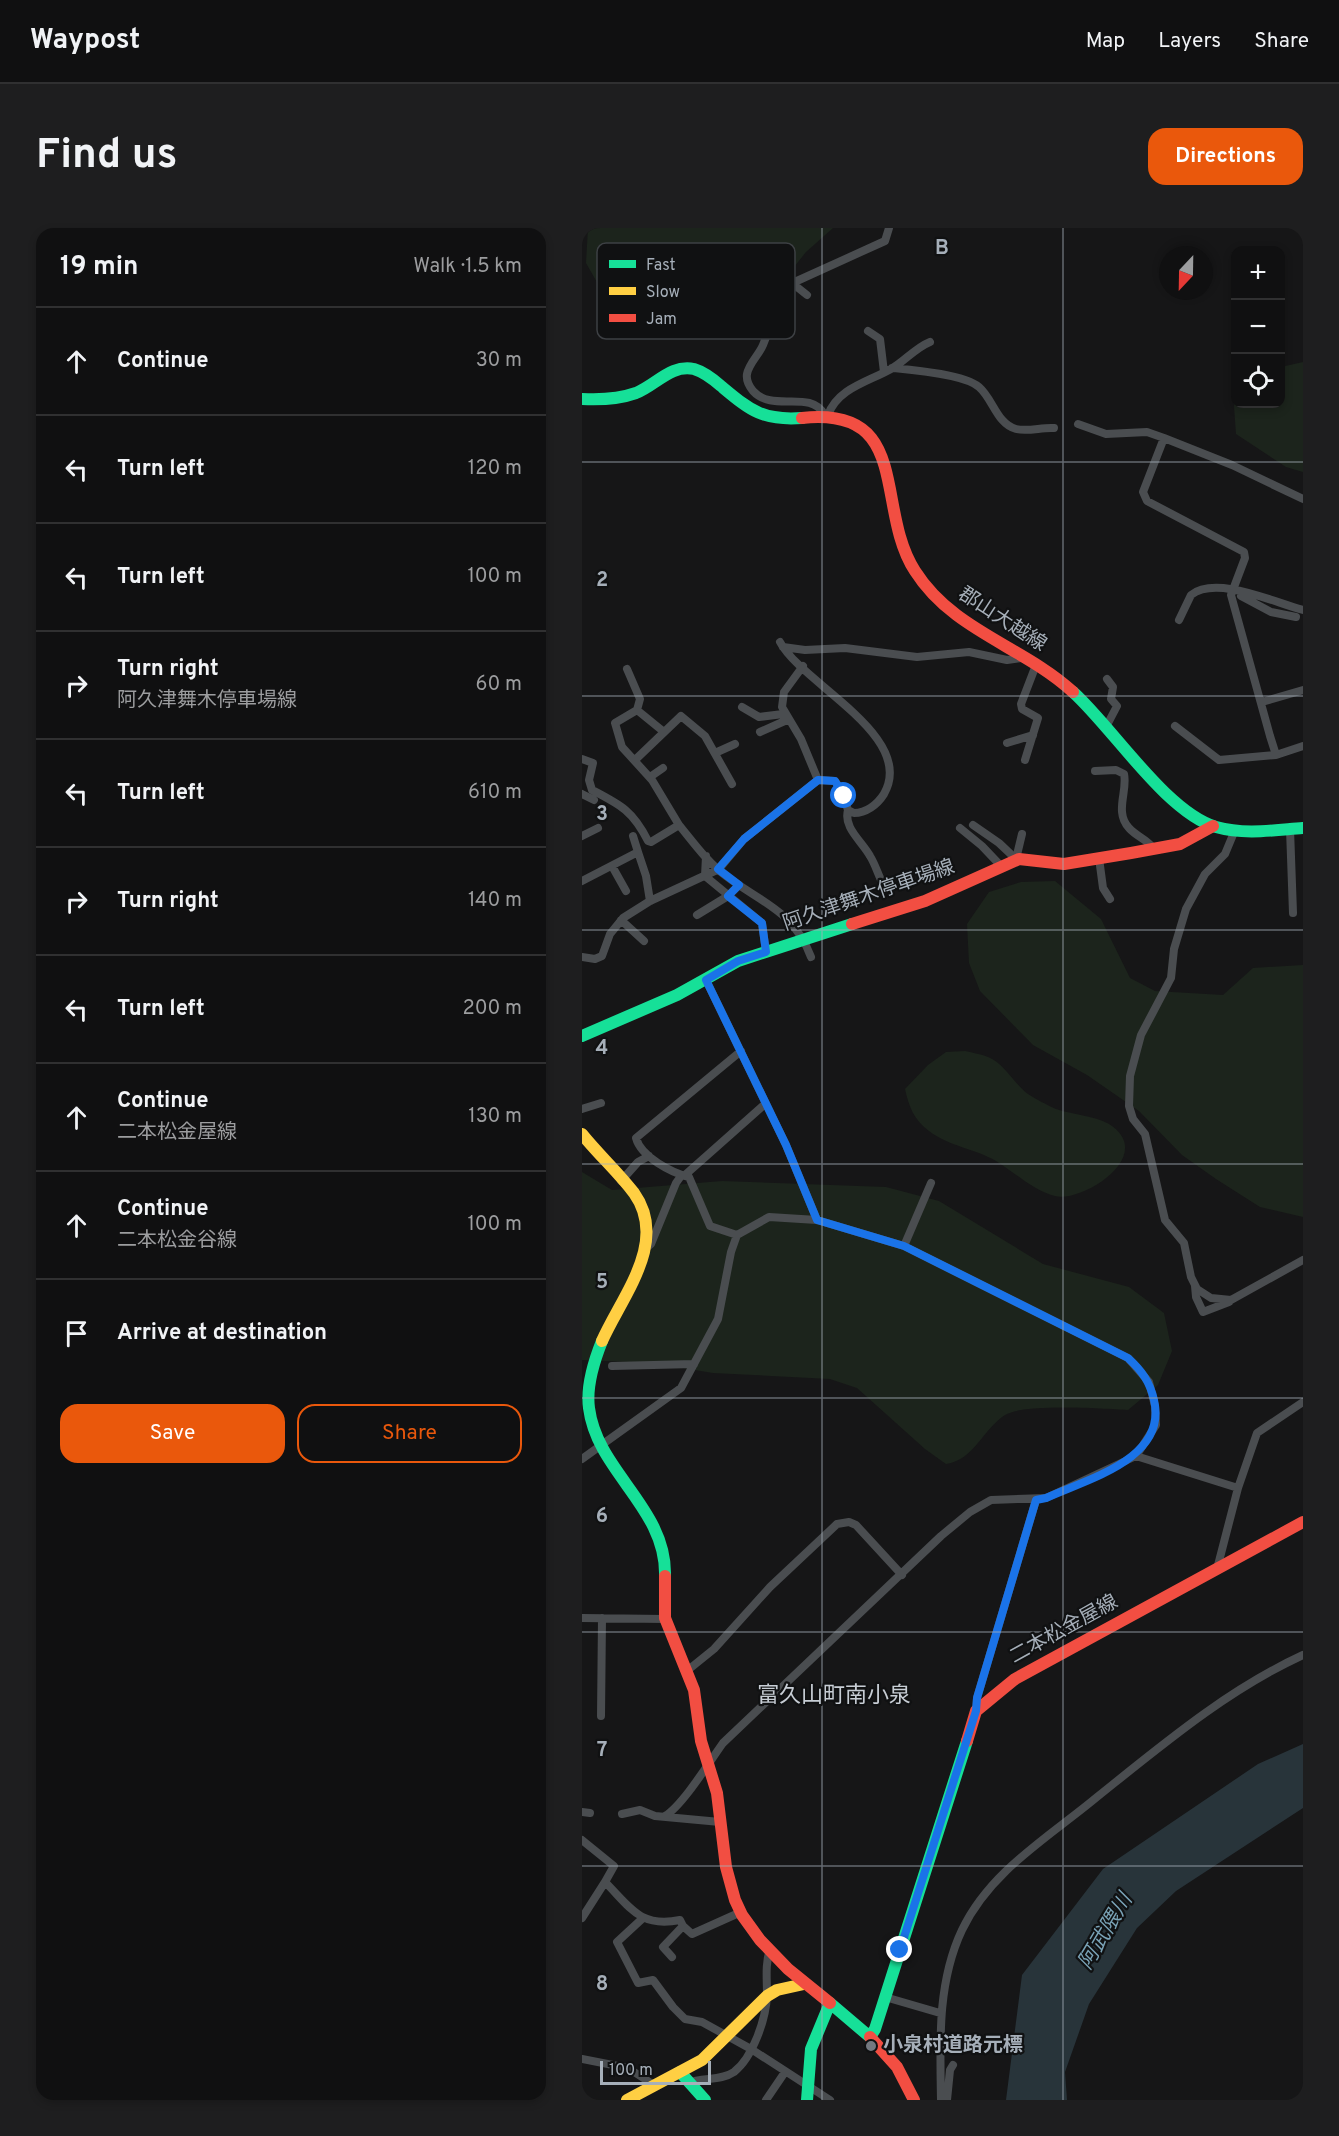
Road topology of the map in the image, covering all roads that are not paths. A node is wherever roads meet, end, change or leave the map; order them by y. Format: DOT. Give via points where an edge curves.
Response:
graph roads {
  1 [pos="889,228"];
  2 [pos="795,282"];
  3 [pos="795,285"];
  4 [pos="807,295"];
  5 [pos="868,331"];
  6 [pos="765,339"];
  7 [pos="930,342"];
  8 [pos="888,370"];
  9 [pos="582,399"];
  10 [pos="826,415"];
  11 [pos="1078,424"];
  12 [pos="1054,428"];
  13 [pos="1164,438"];
  14 [pos="1303,499"];
  15 [pos="1232,588"];
  16 [pos="1303,610"];
  17 [pos="1296,616"];
  18 [pos="1179,620"];
  19 [pos="1022,658"];
  20 [pos="1036,665"];
  21 [pos="803,666"];
  22 [pos="627,669"];
  23 [pos="1107,679"];
  24 [pos="1303,690"];
  25 [pos="1262,702"];
  26 [pos="742,707"];
  27 [pos="637,710"];
  28 [pos="785,717"];
  29 [pos="1175,726"];
  30 [pos="1106,727"];
  31 [pos="664,732"];
  32 [pos="760,732"];
  33 [pos="1034,735"];
  34 [pos="1006,743"];
  35 [pos="735,744"];
  36 [pos="1303,746"];
  37 [pos="715,753"];
  38 [pos="1276,755"];
  39 [pos="582,759"];
  40 [pos="635,760"];
  41 [pos="1025,760"];
  42 [pos="663,768"];
  43 [pos="1095,771"];
  44 [pos="650,777"];
  45 [pos="818,780"];
  46 [pos="732,784"];
  47 [pos="582,794"];
  48 [pos="594,800"];
  49 [pos="848,810"];
  50 [pos="679,825"];
  51 [pos="973,825"];
  52 [pos="1214,826"];
  53 [pos="598,828"];
  54 [pos="960,828"];
  55 [pos="1303,828"];
  56 [pos="1290,829"];
  57 [pos="1234,830"];
  58 [pos="1022,834"];
  59 [pos="582,836"];
  60 [pos="633,836"];
  61 [pos="1154,849"];
  62 [pos="638,852"];
  63 [pos="706,856"];
  64 [pos="1100,858"];
  65 [pos="1016,860"];
  66 [pos="1000,865"];
  67 [pos="612,866"];
  68 [pos="718,869"];
  69 [pos="705,876"];
  70 [pos="582,881"];
  71 [pos="882,882"];
  72 [pos="739,885"];
  73 [pos="626,891"];
  74 [pos="728,896"];
  75 [pos="1110,899"];
  76 [pos="650,901"];
  77 [pos="1293,913"];
  78 [pos="697,915"];
  79 [pos="621,920"];
  80 [pos="804,940"];
  81 [pos="644,941"];
  82 [pos="766,952"];
  83 [pos="582,957"];
  84 [pos="811,957"];
  85 [pos="706,980"];
  86 [pos="582,1036"];
  87 [pos="741,1051"];
  88 [pos="601,1103"];
  89 [pos="765,1104"];
  90 [pos="582,1109"];
  91 [pos="582,1134"];
  92 [pos="649,1156"];
  93 [pos="683,1176"];
  94 [pos="621,1181"];
  95 [pos="931,1183"];
  96 [pos="817,1220"];
  97 [pos="737,1235"];
  98 [pos="904,1246"];
  99 [pos="642,1253"];
  100 [pos="1303,1260"];
  101 [pos="1195,1286"];
  102 [pos="1231,1300"];
  103 [pos="694,1364"];
  104 [pos="612,1366"];
  105 [pos="1303,1402"];
  106 [pos="603,1444"];
  107 [pos="1136,1456"];
  108 [pos="582,1459"];
  109 [pos="1238,1488"];
  110 [pos="1036,1500"];
  111 [pos="1303,1522"];
  112 [pos="1217,1569"];
  113 [pos="902,1575"];
  114 [pos="582,1618"];
  115 [pos="602,1618"];
  116 [pos="665,1619"];
  117 [pos="1303,1655"];
  118 [pos="688,1670"];
  119 [pos="976,1711"];
  120 [pos="601,1716"];
  121 [pos="710,1765"];
  122 [pos="622,1814"];
  123 [pos="665,1816"];
  124 [pos="720,1822"];
  125 [pos="582,1840"];
  126 [pos="605,1882"];
  127 [pos="741,1912"];
  128 [pos="582,1918"];
  129 [pos="643,1918"];
  130 [pos="683,1926"];
  131 [pos="770,1949"];
  132 [pos="672,1957"];
  133 [pos="804,1984"];
  134 [pos="767,1996"];
  135 [pos="885,1997"];
  136 [pos="830,2003"];
  137 [pos="940,2013"];
  138 [pos="726,2036"];
  139 [pos="870,2037"];
  140 [pos="751,2049"];
  141 [pos="582,2059"];
  142 [pos="954,2065"];
  143 [pos="680,2072"];
  144 [pos="786,2072"];
  145 [pos="688,2083"];
  146 [pos="807,2084"];
  147 [pos="654,2085"];
  148 [pos="627,2100"];
  149 [pos="705,2100"];
  150 [pos="766,2100"];
  151 [pos="807,2100"];
  152 [pos="830,2100"];
  153 [pos="914,2100"];
  154 [pos="941,2100"];
  155 [pos="947,2100"];
  1 -- 2 [label="street" via="885,241"];
  3 -- 4 [label="street"];
  5 -- 8 [label="street" via="880,339"];
  6 -- 10 [label="street" via="748,369 747,380 753,390 768,401 809,402"];
  7 -- 8 [label="street"];
  8 -- 10 [label="street" via="837,399"];
  8 -- 12 [label="street" via="928,371 970,382 981,388 1001,420 1009,425 1017,429"];
  9 -- 10 [label="main road, 郡山大越線" via="628,395 679,369 690,369 705,374 742,406 760,415"];
  10 -- 19 [label="main road, 郡山大越線" via="846,418 868,431 883,452 902,547 927,590 951,613"];
  11 -- 13 [label="street" via="1106,434 1147,432"];
  13 -- 14 [label="street"];
  13 -- 15 [label="street" via="1143,496 1243,549 1245,558"];
  15 -- 16 [label="street"];
  15 -- 17 [label="street" via="1271,612"];
  15 -- 18 [label="street" via="1211,586 1195,592"];
  15 -- 25 [label="street"];
  19 -- 20 [label="main road, 郡山大越線"];
  19 -- 21 [label="street" via="1007,660 969,652 917,657 782,645"];
  20 -- 30 [label="main road, 郡山大越線" via="1069,688"];
  20 -- 33 [label="street" via="1021,707 1038,718"];
  21 -- 28 [label="street" via="782,697"];
  21 -- 49 [label="street" via="875,737 888,760 890,777 880,800 860,813"];
  22 -- 27 [label="street" via="640,699"];
  23 -- 30 [label="street" via="1113,687 1111,699 1117,706"];
  24 -- 25 [label="street"];
  25 -- 38 [label="street"];
  26 -- 28 [label="street" via="759,717"];
  27 -- 31 [label="street"];
  27 -- 40 [label="street" via="615,723 622,747"];
  28 -- 32 [label="street"];
  28 -- 45 [label="street" via="801,739"];
  29 -- 38 [label="street" via="1219,760"];
  30 -- 52 [label="main road, 郡山大越線" via="1180,806"];
  31 -- 37 [label="street" via="681,716 701,731"];
  31 -- 40 [label="street"];
  33 -- 34 [label="street"];
  33 -- 41 [label="street"];
  35 -- 37 [label="street"];
  36 -- 38 [label="street"];
  37 -- 46 [label="street"];
  39 -- 50 [label="street" via="593,763 589,780 592,790 622,805 637,820 648,841"];
  40 -- 44 [label="street"];
  42 -- 44 [label="street"];
  43 -- 61 [label="street" via="1116,770 1124,774 1123,818 1129,829"];
  44 -- 50 [label="street"];
  45 -- 49 [label="street" via="835,781"];
  45 -- 68 [label="street" via="744,839"];
  47 -- 48 [label="street"];
  49 -- 71 [label="street" via="850,828 871,856"];
  50 -- 63 [label="street"];
  51 -- 65 [label="street"];
  52 -- 57 [label="main road, 郡山大越線"];
  52 -- 61 [label="main road, 阿久津舞木停車場線" via="1195,838"];
  53 -- 59 [label="street"];
  54 -- 66 [label="street"];
  55 -- 56 [label="main road, 郡山大越線"];
  56 -- 57 [label="main road, 郡山大越線"];
  56 -- 77 [label="street"];
  57 -- 101 [label="street" via="1225,854 1205,874 1185,909 1174,948 1172,978 1141,1035 1130,1076 1130,1114 1144,1134 1166,1220 1184,1243"];
  58 -- 65 [label="street"];
  60 -- 62 [label="street"];
  61 -- 64 [label="main road, 阿久津舞木停車場線"];
  62 -- 67 [label="street"];
  62 -- 76 [label="street"];
  63 -- 68 [label="street"];
  63 -- 69 [label="street"];
  64 -- 65 [label="main road, 阿久津舞木停車場線" via="1064,864"];
  64 -- 75 [label="street" via="1103,888"];
  65 -- 66 [label="main road, 阿久津舞木停車場線"];
  66 -- 80 [label="main road, 阿久津舞木停車場線" via="925,902"];
  67 -- 70 [label="street"];
  67 -- 73 [label="street"];
  68 -- 69 [label="street"];
  68 -- 72 [label="street"];
  69 -- 74 [label="street"];
  69 -- 76 [label="street"];
  72 -- 74 [label="street"];
  72 -- 80 [label="street" via="785,915"];
  74 -- 78 [label="street"];
  74 -- 82 [label="street" via="762,923"];
  76 -- 79 [label="street"];
  79 -- 81 [label="street"];
  79 -- 83 [label="street" via="610,934 602,956"];
  80 -- 82 [label="main road, 阿久津舞木停車場線"];
  80 -- 84 [label="street"];
  82 -- 85 [label="main road, 阿久津舞木停車場線" via="738,961"];
  85 -- 86 [label="main road, 阿久津舞木停車場線"];
  85 -- 87 [label="street"];
  87 -- 89 [label="street"];
  87 -- 92 [label="street" via="636,1138"];
  88 -- 90 [label="street"];
  89 -- 93 [label="street"];
  89 -- 96 [label="street"];
  91 -- 94 [label="main road"];
  92 -- 93 [label="street"];
  92 -- 94 [label="street"];
  93 -- 97 [label="street" via="689,1176 708,1224"];
  93 -- 99 [label="street" via="676,1183 651,1244"];
  94 -- 99 [label="main road" via="645,1214"];
  95 -- 98 [label="street"];
  96 -- 97 [label="street" via="769,1217"];
  96 -- 98 [label="street"];
  97 -- 103 [label="street" via="718,1319"];
  98 -- 107 [label="street" via="1128,1358 1138,1367 1152,1392 1156,1419 1149,1439"];
  99 -- 106 [label="main road" via="627,1297 606,1332 598,1355 590,1410"];
  100 -- 102 [label="street"];
  101 -- 102 [label="street" via="1211,1298"];
  101 -- 102 [label="street" via="1203,1312"];
  103 -- 104 [label="street"];
  103 -- 106 [label="street" via="676,1394"];
  105 -- 109 [label="street" via="1258,1432"];
  106 -- 108 [label="street"];
  106 -- 116 [label="main road" via="645,1506 659,1535 664,1557"];
  107 -- 109 [label="street"];
  107 -- 110 [label="street"];
  109 -- 112 [label="street"];
  110 -- 113 [label="street" via="1001,1498 983,1504 941,1536"];
  110 -- 119 [label="street"];
  111 -- 112 [label="main road, 二本松金屋線"];
  112 -- 119 [label="main road, 二本松金屋線" via="1015,1679"];
  113 -- 118 [label="street" via="856,1525 837,1524 770,1587 714,1649"];
  113 -- 121 [label="street" via="723,1743"];
  114 -- 115 [label="street"];
  115 -- 116 [label="street"];
  115 -- 120 [label="street"];
  116 -- 118 [label="main road"];
  117 -- 137 [label="street" via="1276,1667 1177,1732 1010,1867 977,1904 962,1929 950,1962"];
  118 -- 121 [label="main road"];
  119 -- 135 [label="main road"];
  121 -- 123 [label="street"];
  121 -- 124 [label="main road"];
  122 -- 123 [label="street" via="640,1810"];
  123 -- 124 [label="street"];
  124 -- 127 [label="main road" via="724,1866"];
  125 -- 126 [label="street" via="614,1866"];
  126 -- 128 [label="street"];
  126 -- 129 [label="street"];
  127 -- 130 [label="street" via="692,1934"];
  127 -- 131 [label="main road"];
  129 -- 130 [label="street" via="653,1923 680,1920"];
  129 -- 138 [label="street" via="617,1942 638,1983 653,1980 685,2019 702,2022"];
  130 -- 132 [label="street" via="663,1947"];
  131 -- 133 [label="main road"];
  131 -- 134 [label="street" via="766,1962"];
  133 -- 134 [label="main road"];
  133 -- 136 [label="main road"];
  134 -- 138 [label="main road"];
  134 -- 140 [label="street"];
  135 -- 137 [label="street"];
  135 -- 139 [label="main road"];
  136 -- 139 [label="main road"];
  136 -- 146 [label="main road" via="811,2049"];
  137 -- 154 [label="street"];
  138 -- 140 [label="street"];
  138 -- 143 [label="main road" via="702,2060"];
  139 -- 153 [label="main road" via="897,2067"];
  140 -- 144 [label="street"];
  140 -- 145 [label="street" via="733,2073"];
  141 -- 147 [label="street" via="628,2068"];
  142 -- 155 [label="street"];
  143 -- 145 [label="main road"];
  143 -- 147 [label="main road"];
  144 -- 146 [label="street"];
  144 -- 150 [label="street"];
  145 -- 149 [label="main road"];
  146 -- 151 [label="main road"];
  146 -- 152 [label="street"];
  147 -- 148 [label="main road"];
}
